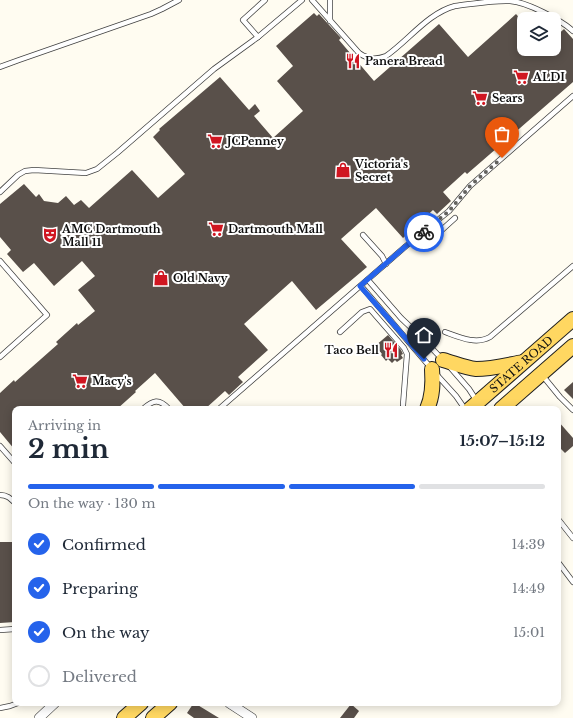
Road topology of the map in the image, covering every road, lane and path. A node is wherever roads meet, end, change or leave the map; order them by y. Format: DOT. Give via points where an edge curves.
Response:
graph roads {
  1 [pos="179,0"];
  2 [pos="265,0"];
  3 [pos="302,0"];
  4 [pos="312,0"];
  5 [pos="330,0"];
  6 [pos="460,0"];
  7 [pos="466,5"];
  8 [pos="330,21"];
  9 [pos="573,31"];
  10 [pos="258,37"];
  11 [pos="0,67"];
  12 [pos="573,96"];
  13 [pos="0,192"];
  14 [pos="455,218"];
  15 [pos="363,235"];
  16 [pos="434,237"];
  17 [pos="0,261"];
  18 [pos="386,264"];
  19 [pos="573,266"];
  20 [pos="368,280"];
  21 [pos="360,286"];
  22 [pos="573,320"];
  23 [pos="340,332"];
  24 [pos="445,332"];
  25 [pos="573,346"];
  26 [pos="0,356"];
  27 [pos="443,360"];
  28 [pos="525,361"];
  29 [pos="432,369"];
  30 [pos="541,374"];
  31 [pos="403,405"];
  32 [pos="146,406"];
  33 [pos="167,406"];
  34 [pos="222,406"];
  35 [pos="428,406"];
  36 [pos="463,406"];
  37 [pos="477,406"];
  38 [pos="478,406"];
  39 [pos="504,406"];
  40 [pos="573,410"];
  41 [pos="0,446"];
  42 [pos="12,460"];
  43 [pos="0,495"];
  44 [pos="12,500"];
  45 [pos="561,522"];
  46 [pos="573,538"];
  47 [pos="561,566"];
  48 [pos="573,582"];
  49 [pos="12,629"];
  50 [pos="0,630"];
  51 [pos="12,705"];
  52 [pos="52,706"];
  53 [pos="137,706"];
  54 [pos="167,706"];
  55 [pos="234,706"];
  56 [pos="0,708"];
  57 [pos="39,718"];
  58 [pos="124,718"];
  59 [pos="153,718"];
  60 [pos="252,718"];
  1 -- 11 [label="lane" via="151,14"];
  2 -- 10 [label="lane" via="243,20"];
  3 -- 10 [label="lane"];
  4 -- 8 [label="lane"];
  5 -- 8 [label="lane"];
  6 -- 7 [label="lane"];
  7 -- 8 [label="lane" via="449,7 436,14 390,53 376,59 367,58 359,53"];
  7 -- 9 [label="lane" via="518,2 556,19"];
  10 -- 13 [label="lane" via="214,69 96,169 86,173 25,171"];
  12 -- 18 [label="lane" via="470,186 449,211"];
  14 -- 16 [label="lane"];
  15 -- 18 [label="lane"];
  17 -- 26 [label="lane" via="47,315"];
  18 -- 20 [label="lane"];
  19 -- 24 [label="lane" via="487,339 472,340"];
  20 -- 21 [label="lane"];
  20 -- 27 [label="lane"];
  21 -- 29 [label="lane"];
  21 -- 34 [label="lane"];
  22 -- 28 [label="main road, STATE ROAD"];
  23 -- 31 [label="lane" via="362,312 370,309 404,348 407,354"];
  25 -- 30 [label="main road, STATE ROAD"];
  27 -- 28 [label="main road" via="475,368 491,368"];
  27 -- 37 [label="lane" via="469,389"];
  28 -- 38 [label="main road, STATE ROAD"];
  29 -- 35 [label="main road" via="432,393"];
  29 -- 36 [label="lane"];
  30 -- 39 [label="main road, STATE ROAD"];
  30 -- 40 [label="lane"];
  32 -- 33 [label="lane" via="161,402"];
  41 -- 42 [label="lane"];
  43 -- 44 [label="lane"];
  45 -- 46 [label="lane"];
  47 -- 48 [label="lane"];
  49 -- 50 [label="lane"];
  51 -- 56 [label="lane"];
  52 -- 57 [label="street"];
  53 -- 58 [label="main road"];
  54 -- 59 [label="main road"];
  55 -- 60 [label="street"];
}
